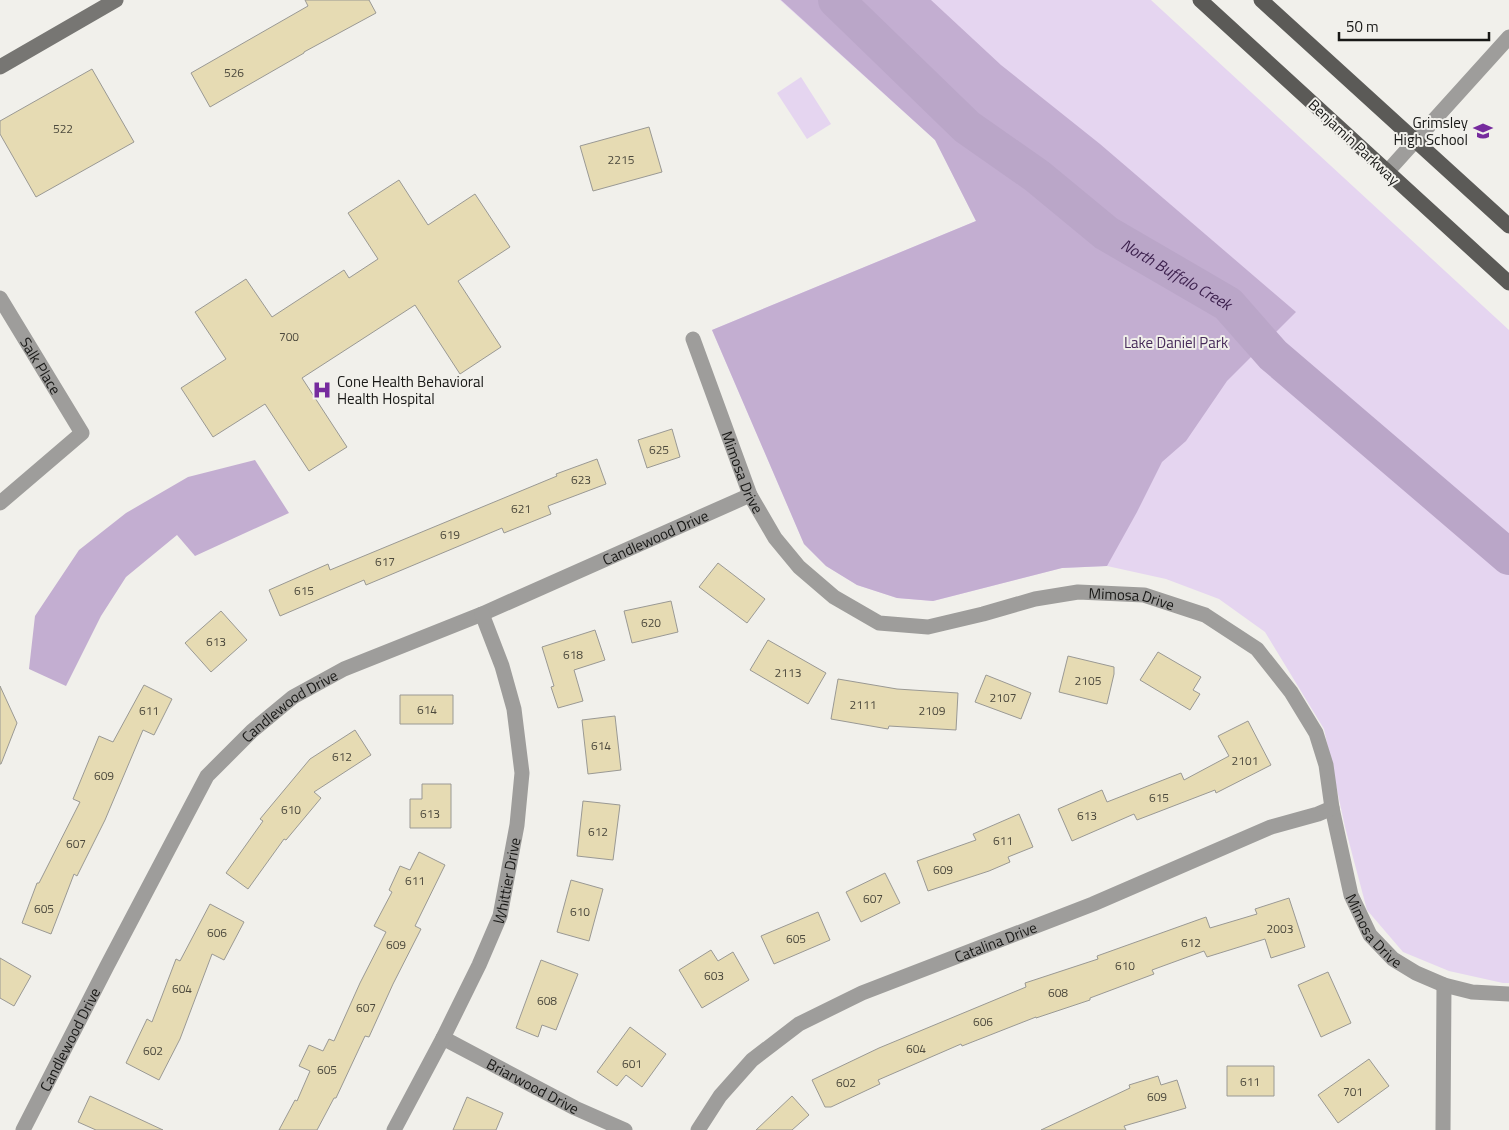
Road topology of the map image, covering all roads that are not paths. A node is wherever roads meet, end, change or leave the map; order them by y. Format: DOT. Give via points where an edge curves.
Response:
graph roads {
  1 [pos="116,0"];
  2 [pos="1200,0"];
  3 [pos="1262,0"];
  4 [pos="1509,37"];
  5 [pos="0,67"];
  6 [pos="1415,140"];
  7 [pos="1387,172"];
  8 [pos="1509,226"];
  9 [pos="1509,283"];
  10 [pos="0,298"];
  11 [pos="693,339"];
  12 [pos="750,495"];
  13 [pos="0,503"];
  14 [pos="482,614"];
  15 [pos="1332,808"];
  16 [pos="1444,985"];
  17 [pos="1509,994"];
  18 [pos="443,1038"];
  19 [pos="22,1130"];
  20 [pos="394,1130"];
  21 [pos="625,1130"];
  22 [pos="698,1130"];
  23 [pos="1443,1130"];
  1 -- 5 [label="street"];
  2 -- 7 [label="main road, Benjamin Parkway"];
  3 -- 6 [label="main road"];
  4 -- 6 [label="street"];
  6 -- 7 [label="street"];
  6 -- 8 [label="main road"];
  7 -- 9 [label="main road, Benjamin Parkway"];
  10 -- 13 [label="street, Salk Place" via="82,433"];
  11 -- 12 [label="street, Mimosa Drive"];
  12 -- 14 [label="street, Candlewood Drive"];
  12 -- 15 [label="street, Mimosa Drive" via="775,538 799,566 834,597 879,623 928,627 1035,599 1078,592 1144,595 1205,615 1256,649 1291,692 1316,733 1326,765"];
  14 -- 18 [label="street, Whittier Drive" via="514,709 522,773 517,825 500,916"];
  14 -- 19 [label="street, Candlewood Drive" via="344,669 293,697 252,731 207,776"];
  15 -- 16 [label="street, Mimosa Drive" via="1351,895 1370,935 1393,959"];
  15 -- 22 [label="street, Catalina Drive" via="1271,827 1093,904 862,993 798,1024 752,1060 720,1096"];
  16 -- 17 [label="street, Mimosa Drive" via="1472,992"];
  16 -- 23 [label="street"];
  18 -- 20 [label="street, Whittier Drive"];
  18 -- 21 [label="street, Briarwood Drive" via="575,1108"];
}
